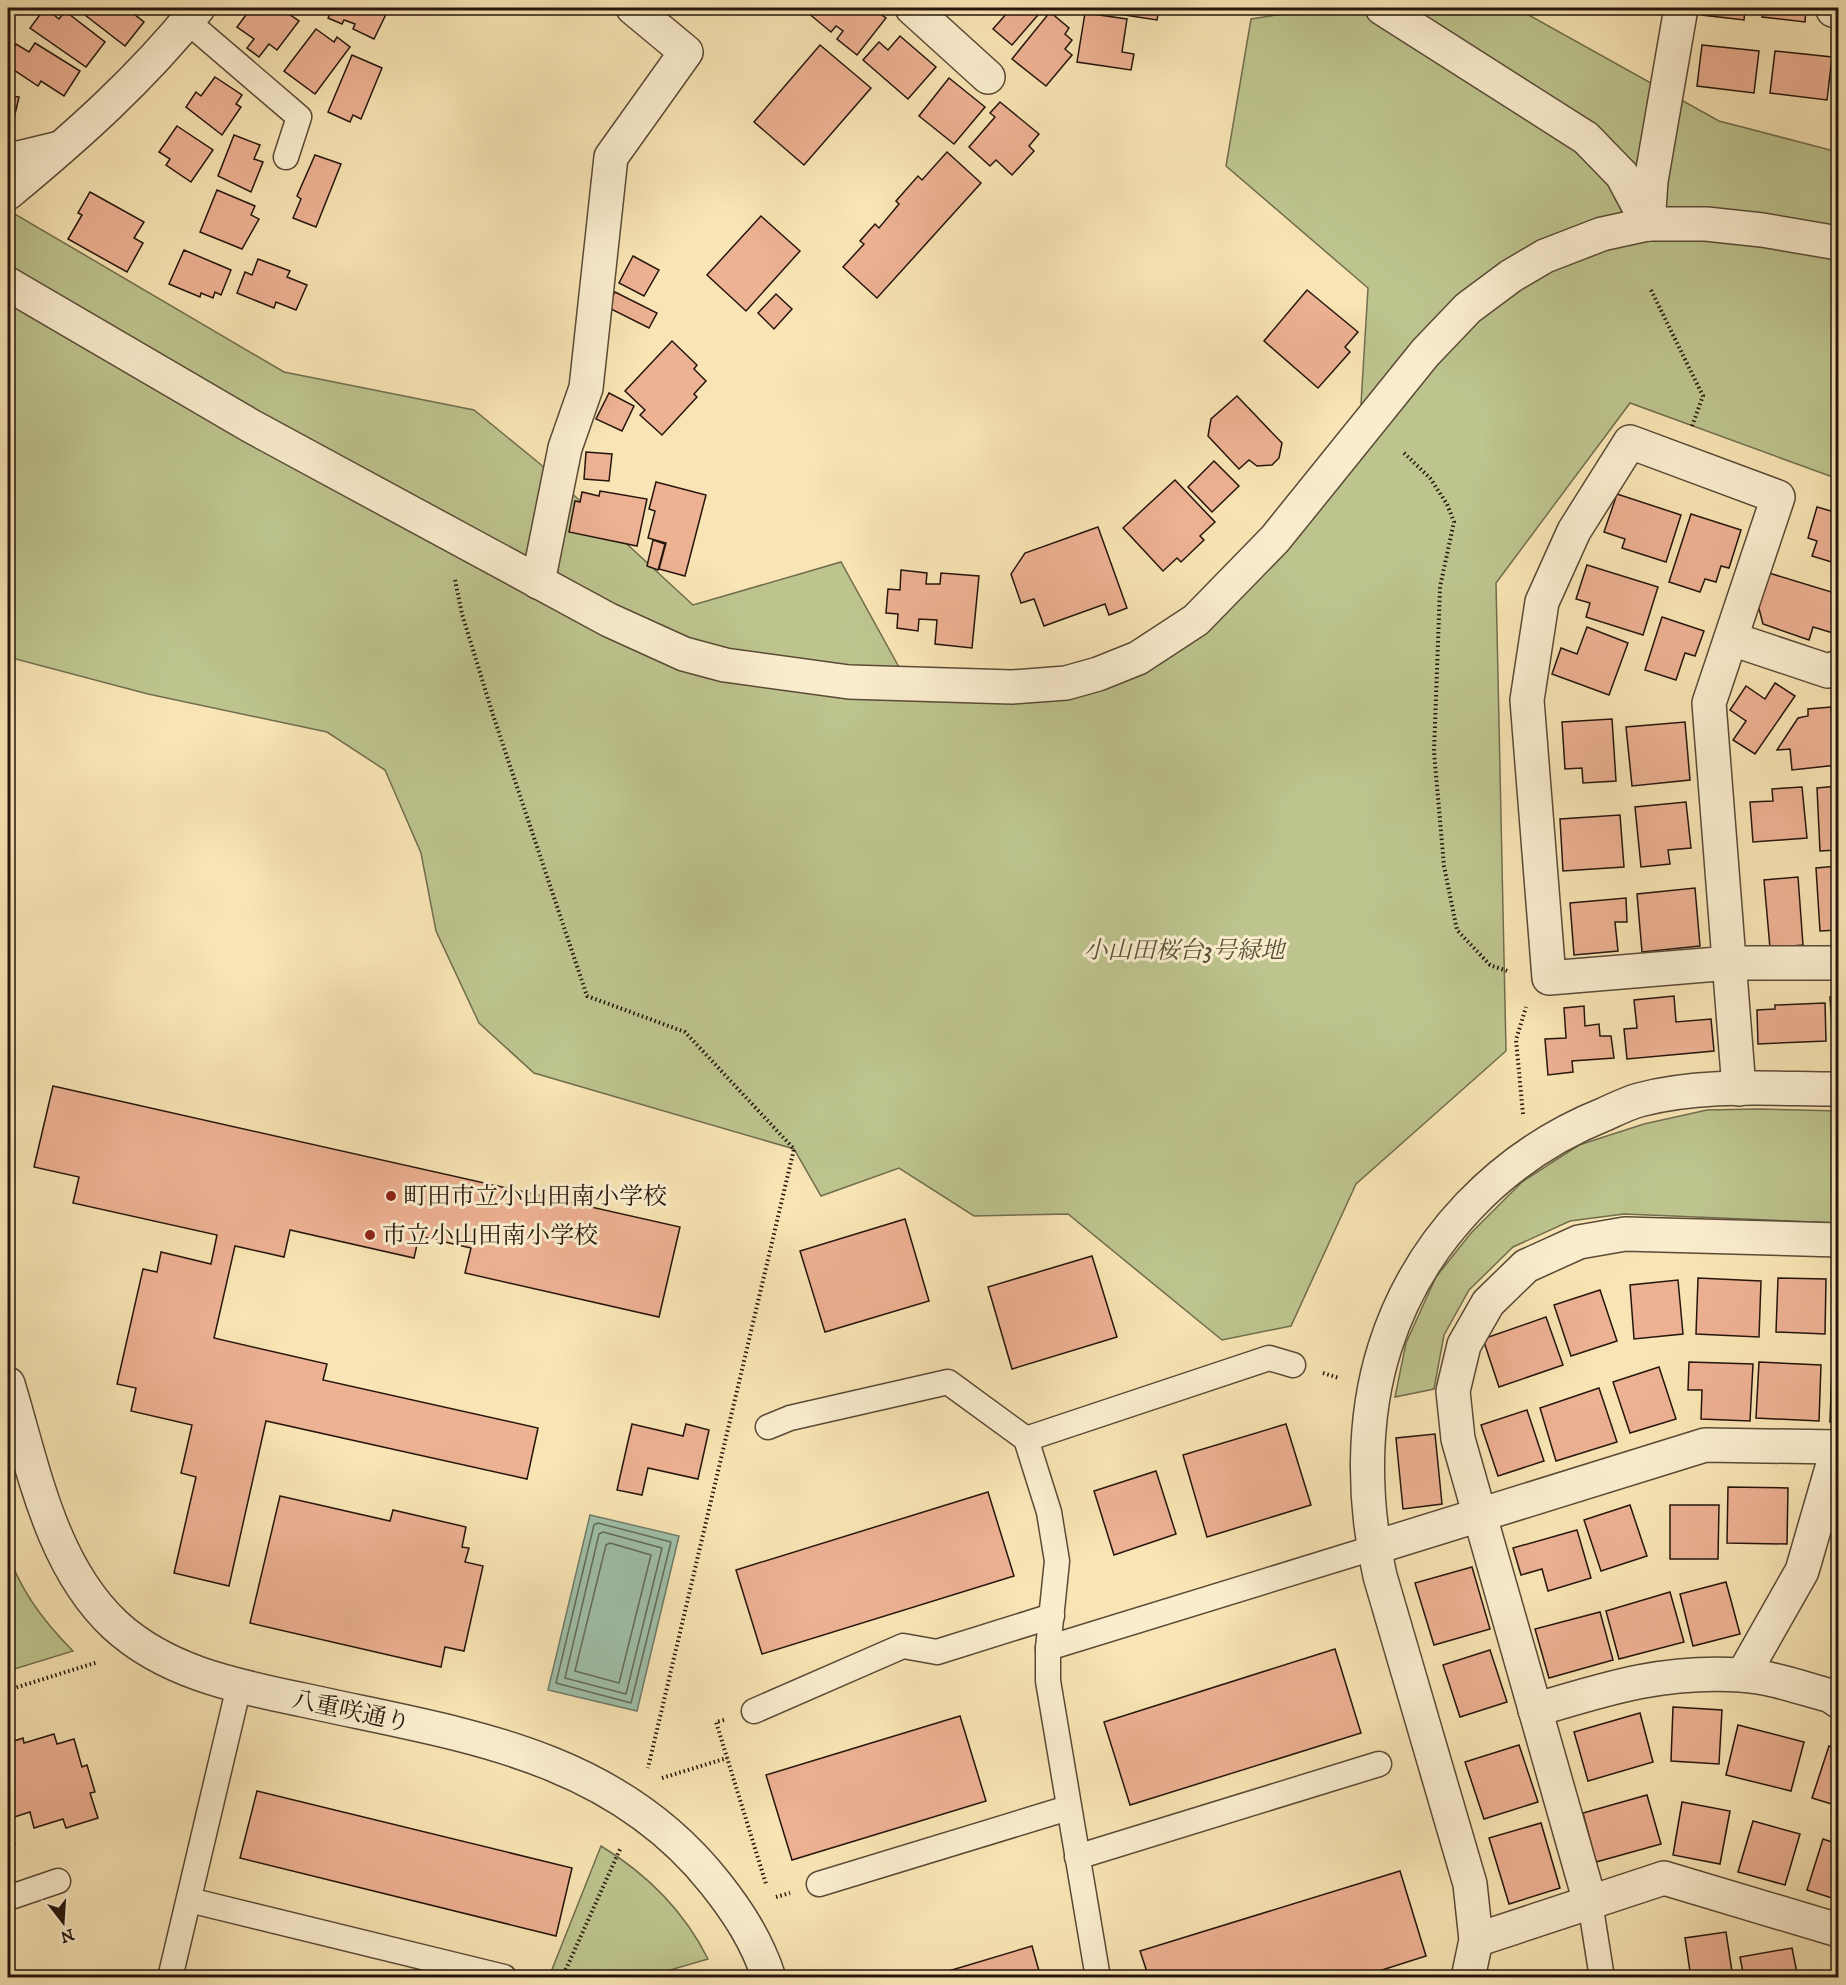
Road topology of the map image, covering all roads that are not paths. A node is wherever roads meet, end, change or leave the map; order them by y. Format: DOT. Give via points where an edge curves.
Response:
graph roads {
  1 [pos="633,8"];
  2 [pos="912,8"];
  3 [pos="1382,8"];
  4 [pos="1681,8"];
  5 [pos="1833,8"];
  6 [pos="1839,11"];
  7 [pos="192,14"];
  8 [pos="988,77"];
  9 [pos="73,139"];
  10 [pos="8,156"];
  11 [pos="286,157"];
  12 [pos="8,193"];
  13 [pos="1648,224"];
  14 [pos="1839,243"];
  15 [pos="8,284"];
  16 [pos="538,582"];
  17 [pos="1732,639"];
  18 [pos="1839,668"];
  19 [pos="1730,963"];
  20 [pos="1839,963"];
  21 [pos="1739,1089"];
  22 [pos="1839,1089"];
  23 [pos="1839,1240"];
  24 [pos="1293,1365"];
  25 [pos="8,1384"];
  26 [pos="768,1427"];
  27 [pos="1026,1439"];
  28 [pos="1838,1447"];
  29 [pos="1479,1515"];
  30 [pos="1373,1548"];
  31 [pos="1052,1616"];
  32 [pos="1048,1648"];
  33 [pos="1743,1675"];
  34 [pos="239,1686"];
  35 [pos="1836,1693"];
  36 [pos="1535,1710"];
  37 [pos="754,1711"];
  38 [pos="1379,1764"];
  39 [pos="1068,1808"];
  40 [pos="1077,1857"];
  41 [pos="58,1881"];
  42 [pos="819,1884"];
  43 [pos="8,1898"];
  44 [pos="189,1900"];
  45 [pos="1590,1902"];
  46 [pos="1839,1930"];
  47 [pos="1476,1940"];
  48 [pos="170,1977"];
  49 [pos="504,1977"];
  50 [pos="769,1977"];
  51 [pos="1098,1977"];
  52 [pos="1468,1977"];
  53 [pos="1602,1977"];
  1 -- 16 [label="street" via="686,52 611,158 586,388 566,448"];
  2 -- 8 [label="street"];
  3 -- 13 [label="street" via="1586,138 1622,175"];
  4 -- 13 [label="street" via="1651,181"];
  5 -- 6 [label="street"];
  7 -- 9 [label="street" via="134,83"];
  7 -- 11 [label="lane" via="299,117"];
  9 -- 10 [label="lane"];
  9 -- 12 [label="street"];
  13 -- 14 [label="street" via="1740,227"];
  13 -- 16 [label="street" via="1602,234 1545,256 1468,308 1425,353 1275,538 1196,620 1138,658 1098,674 1044,686 940,687 849,682 725,665 684,654"];
  15 -- 16 [label="street" via="251,426"];
  17 -- 18 [label="street" via="1828,671"];
  17 -- 19 [label="street" via="1709,703"];
  17 -- 19 [label="street" via="1778,497 1630,442 1574,531 1542,602 1527,699 1549,978"];
  19 -- 20 [label="street"];
  19 -- 21 [label="street"];
  21 -- 22 [label="street"];
  21 -- 30 [label="street" via="1699,1090 1639,1100 1572,1127 1507,1170 1453,1223 1413,1278 1385,1347 1371,1424 1368,1487"];
  23 -- 29 [label="street" via="1624,1234 1579,1242 1526,1266 1488,1303 1464,1345 1453,1391 1458,1439"];
  24 -- 27 [label="lane" via="1269,1358"];
  25 -- 34 [label="street, 八重咲通り" via="54,1531 93,1601 116,1626 144,1647 190,1672"];
  26 -- 27 [label="lane" via="790,1418 948,1382"];
  27 -- 31 [label="lane" via="1049,1512 1057,1561"];
  28 -- 29 [label="street" via="1706,1445"];
  28 -- 33 [label="street" via="1802,1571"];
  29 -- 30 [label="street"];
  29 -- 36 [label="street"];
  30 -- 32 [label="lane"];
  30 -- 47 [label="street" via="1470,1884"];
  31 -- 32 [label="lane"];
  31 -- 37 [label="lane" via="937,1652 903,1646"];
  32 -- 39 [label="lane" via="1048,1681"];
  33 -- 35 [label="street"];
  33 -- 36 [label="street" via="1680,1674 1634,1681"];
  34 -- 44 [label="lane"];
  34 -- 50 [label="street, 八重咲通り" via="451,1733 549,1761 598,1783 634,1806 700,1864 744,1919"];
  36 -- 45 [label="street"];
  38 -- 40 [label="lane"];
  39 -- 40 [label="lane"];
  39 -- 42 [label="lane"];
  40 -- 51 [label="lane"];
  41 -- 43 [label="lane"];
  44 -- 48 [label="lane"];
  44 -- 49 [label="lane"];
  45 -- 46 [label="street" via="1664,1878"];
  45 -- 47 [label="street"];
  45 -- 53 [label="lane"];
  47 -- 52 [label="street"];
}
